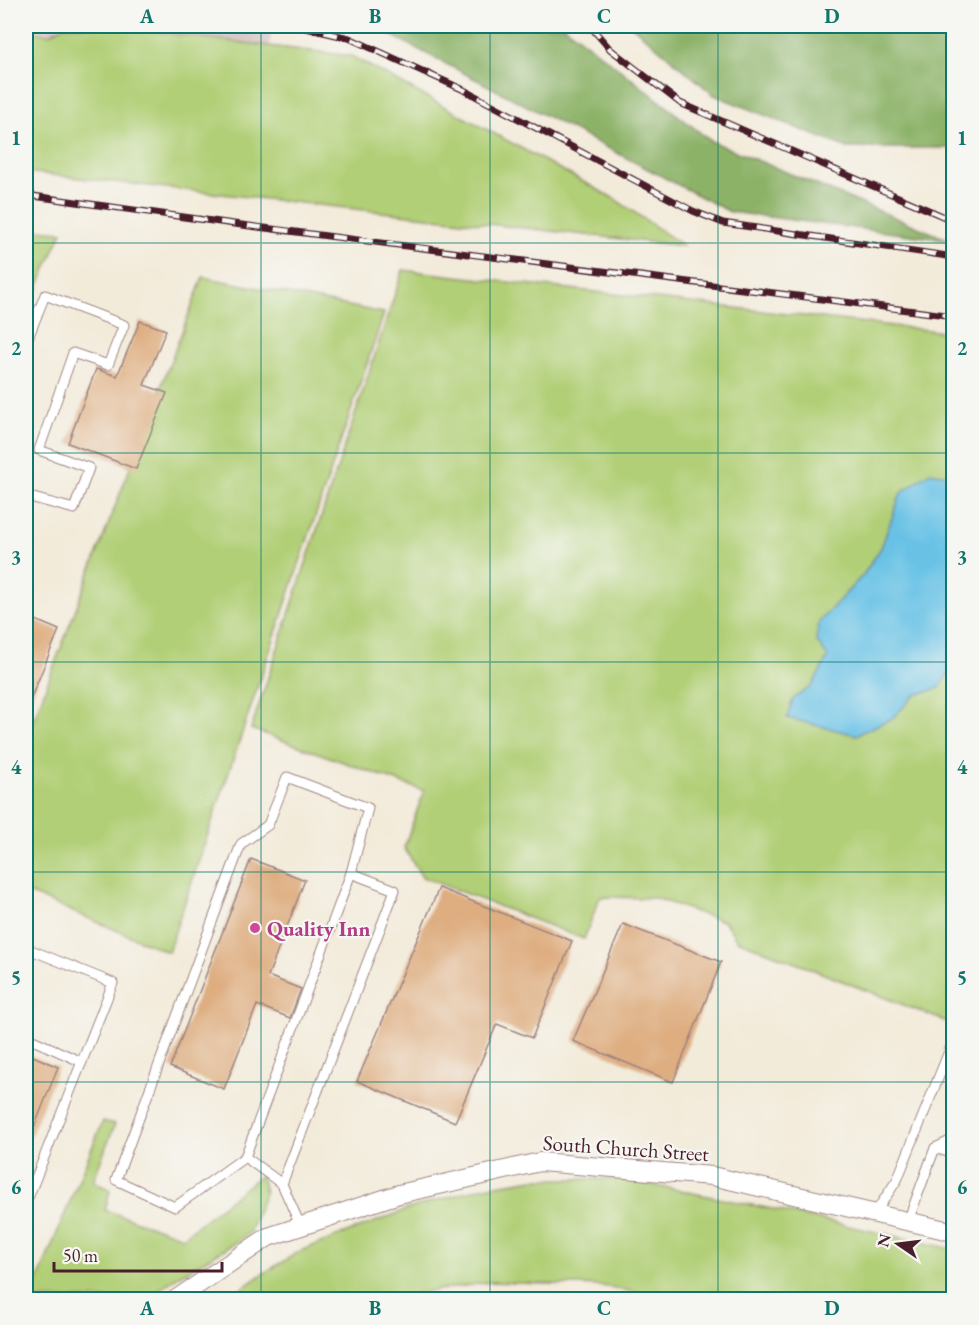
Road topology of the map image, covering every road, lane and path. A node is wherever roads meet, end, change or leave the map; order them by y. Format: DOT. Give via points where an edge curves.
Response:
graph roads {
  1 [pos="26,343"];
  2 [pos="26,496"];
  3 [pos="351,873"];
  4 [pos="26,948"];
  5 [pos="26,1037"];
  6 [pos="954,1039"];
  7 [pos="82,1062"];
  8 [pos="954,1139"];
  9 [pos="936,1148"];
  10 [pos="954,1154"];
  11 [pos="245,1157"];
  12 [pos="282,1184"];
  13 [pos="26,1203"];
  14 [pos="874,1214"];
  15 [pos="908,1221"];
  16 [pos="302,1227"];
  17 [pos="954,1232"];
  18 [pos="175,1299"];
  1 -- 2 [label="lane" via="45,295 124,325 108,365 73,353 39,450 89,468 74,509"];
  3 -- 11 [label="lane"];
  3 -- 11 [label="lane" via="368,808 287,777 268,825 241,844 116,1180 175,1207"];
  3 -- 12 [label="lane" via="395,890"];
  4 -- 7 [label="lane" via="113,983"];
  5 -- 7 [label="lane"];
  6 -- 14 [label="lane" via="897,1180"];
  7 -- 13 [label="lane"];
  8 -- 9 [label="lane"];
  9 -- 10 [label="lane"];
  9 -- 15 [label="lane"];
  11 -- 12 [label="lane"];
  12 -- 16 [label="lane"];
  14 -- 15 [label="street, South Church Street"];
  14 -- 16 [label="street, South Church Street" via="712,1176 540,1162 399,1194"];
  15 -- 17 [label="street, South Church Street"];
  16 -- 18 [label="street, South Church Street" via="268,1237"];
}
